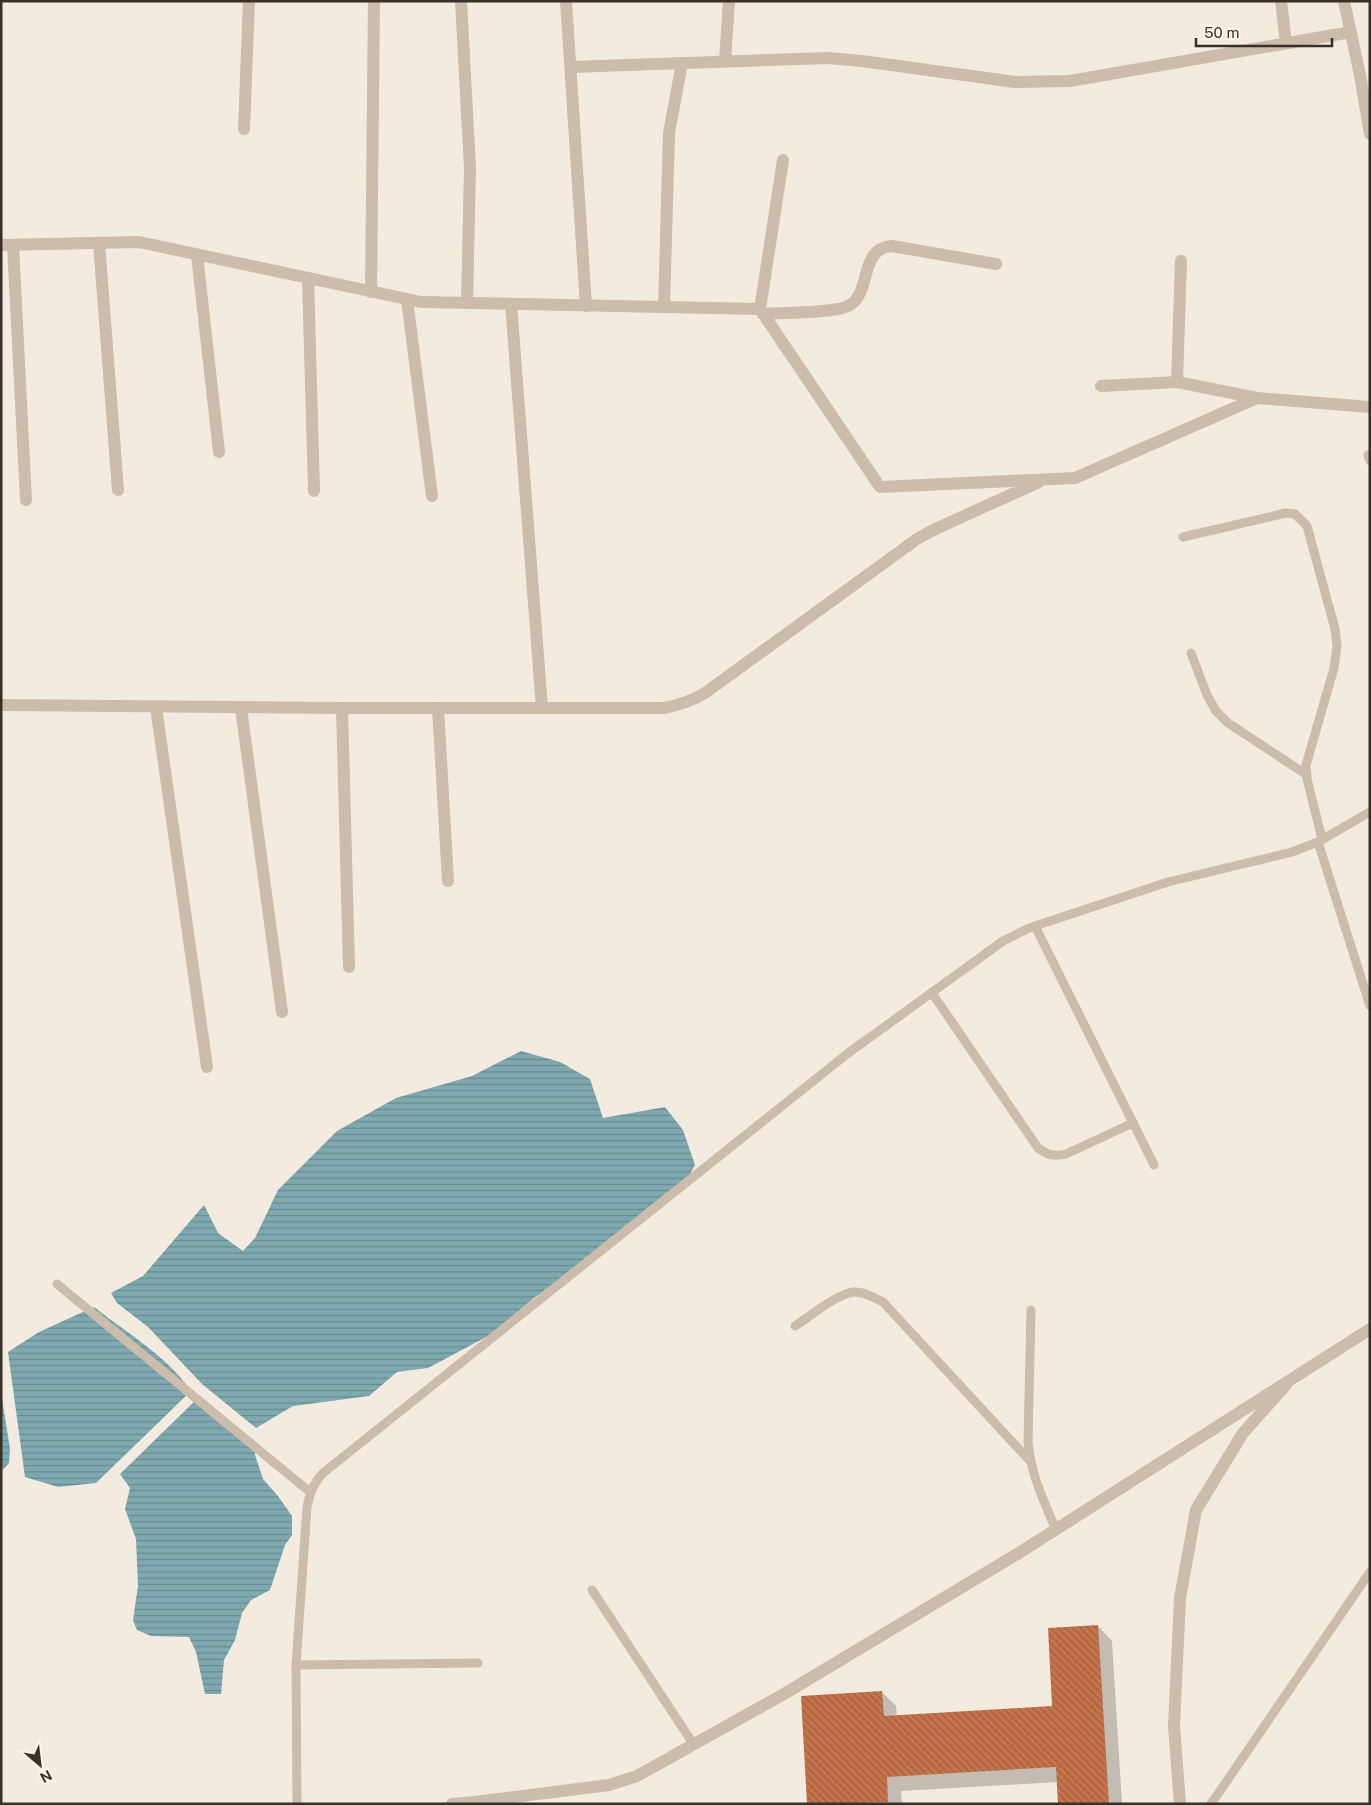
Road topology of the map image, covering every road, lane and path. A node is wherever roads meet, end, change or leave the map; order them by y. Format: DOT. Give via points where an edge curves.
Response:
graph roads {
  1 [pos="249,1"];
  2 [pos="374,1"];
  3 [pos="461,1"];
  4 [pos="566,1"];
  5 [pos="729,1"];
  6 [pos="1281,1"];
  7 [pos="1344,1"];
  8 [pos="1351,32"];
  9 [pos="1286,44"];
  10 [pos="725,61"];
  11 [pos="682,63"];
  12 [pos="571,67"];
  13 [pos="244,129"];
  14 [pos="1370,134"];
  15 [pos="783,160"];
  16 [pos="99,243"];
  17 [pos="7,245"];
  18 [pos="197,255"];
  19 [pos="1181,261"];
  20 [pos="996,264"];
  21 [pos="308,278"];
  22 [pos="371,292"];
  23 [pos="407,299"];
  24 [pos="467,303"];
  25 [pos="511,304"];
  26 [pos="586,306"];
  27 [pos="664,307"];
  28 [pos="761,311"];
  29 [pos="1177,382"];
  30 [pos="1101,386"];
  31 [pos="1257,398"];
  32 [pos="1370,407"];
  33 [pos="219,452"];
  34 [pos="1046,479"];
  35 [pos="118,490"];
  36 [pos="314,490"];
  37 [pos="432,496"];
  38 [pos="26,500"];
  39 [pos="1183,537"];
  40 [pos="1191,653"];
  41 [pos="1,705"];
  42 [pos="156,707"];
  43 [pos="241,708"];
  44 [pos="342,708"];
  45 [pos="438,708"];
  46 [pos="542,708"];
  47 [pos="1307,775"];
  48 [pos="1370,812"];
  49 [pos="1320,840"];
  50 [pos="448,881"];
  51 [pos="1035,926"];
  52 [pos="349,967"];
  53 [pos="932,993"];
  54 [pos="1370,1006"];
  55 [pos="282,1012"];
  56 [pos="207,1067"];
  57 [pos="1133,1123"];
  58 [pos="1154,1165"];
  59 [pos="57,1284"];
  60 [pos="1031,1310"];
  61 [pos="795,1326"];
  62 [pos="1370,1329"];
  63 [pos="1293,1378"];
  64 [pos="1030,1461"];
  65 [pos="310,1492"];
  66 [pos="1056,1530"];
  67 [pos="1370,1572"];
  68 [pos="592,1590"];
  69 [pos="478,1663"];
  70 [pos="296,1665"];
  71 [pos="694,1745"];
  72 [pos="297,1804"];
  73 [pos="452,1804"];
  74 [pos="1180,1804"];
  75 [pos="1211,1804"];
  1 -- 13 [label="street"];
  2 -- 22 [label="street"];
  3 -- 24 [label="street" via="470,168"];
  4 -- 12 [label="street"];
  5 -- 10 [label="street"];
  6 -- 9 [label="street"];
  7 -- 8 [label="street"];
  8 -- 9 [label="street"];
  8 -- 14 [label="street"];
  9 -- 10 [label="street" via="1047,83 1015,82 828,58"];
  10 -- 11 [label="street"];
  11 -- 12 [label="street"];
  11 -- 27 [label="street" via="669,133"];
  12 -- 26 [label="street"];
  15 -- 28 [label="street"];
  16 -- 17 [label="street"];
  16 -- 18 [label="street" via="140,242"];
  16 -- 35 [label="street"];
  17 -- 38 [label="street"];
  18 -- 21 [label="street"];
  18 -- 33 [label="street"];
  19 -- 29 [label="street"];
  20 -- 28 [label="street" via="884,247 873,255 852,304 838,309"];
  21 -- 22 [label="street"];
  21 -- 36 [label="street"];
  22 -- 23 [label="street"];
  23 -- 24 [label="street"];
  23 -- 37 [label="street"];
  24 -- 25 [label="street"];
  25 -- 26 [label="street"];
  25 -- 46 [label="street"];
  26 -- 27 [label="street"];
  27 -- 28 [label="street"];
  28 -- 34 [label="street" via="880,487"];
  29 -- 30 [label="street"];
  29 -- 31 [label="street"];
  31 -- 32 [label="street"];
  31 -- 34 [label="street" via="1075,478"];
  34 -- 46 [label="street" via="917,539 693,700 664,708"];
  39 -- 47 [label="lane" via="1286,513 1295,514 1307,526 1337,646 1334,668 1308,758"];
  40 -- 47 [label="lane" via="1206,695 1216,711 1228,723"];
  41 -- 42 [label="street"];
  42 -- 43 [label="street"];
  42 -- 56 [label="street"];
  43 -- 44 [label="street"];
  43 -- 55 [label="street"];
  44 -- 45 [label="street"];
  44 -- 52 [label="street"];
  45 -- 46 [label="street"];
  45 -- 50 [label="street"];
  47 -- 49 [label="lane"];
  48 -- 49 [label="lane"];
  49 -- 51 [label="lane" via="1292,852 1168,882"];
  49 -- 54 [label="lane"];
  51 -- 53 [label="lane" via="1003,942"];
  51 -- 57 [label="lane"];
  53 -- 57 [label="lane" via="1038,1148 1045,1153 1054,1156 1066,1154"];
  53 -- 65 [label="lane" via="847,1054 425,1390 323,1473"];
  57 -- 58 [label="lane"];
  59 -- 65 [label="lane"];
  60 -- 64 [label="lane"];
  61 -- 64 [label="lane" via="838,1297 854,1292 883,1302"];
  62 -- 63 [label="street"];
  63 -- 66 [label="street"];
  63 -- 74 [label="street" via="1243,1433 1196,1510 1180,1598 1174,1726"];
  64 -- 66 [label="lane"];
  65 -- 70 [label="lane"];
  66 -- 71 [label="street"];
  67 -- 75 [label="lane"];
  68 -- 71 [label="lane"];
  69 -- 70 [label="lane"];
  70 -- 72 [label="lane"];
  71 -- 73 [label="street" via="637,1776 609,1785"];
}
